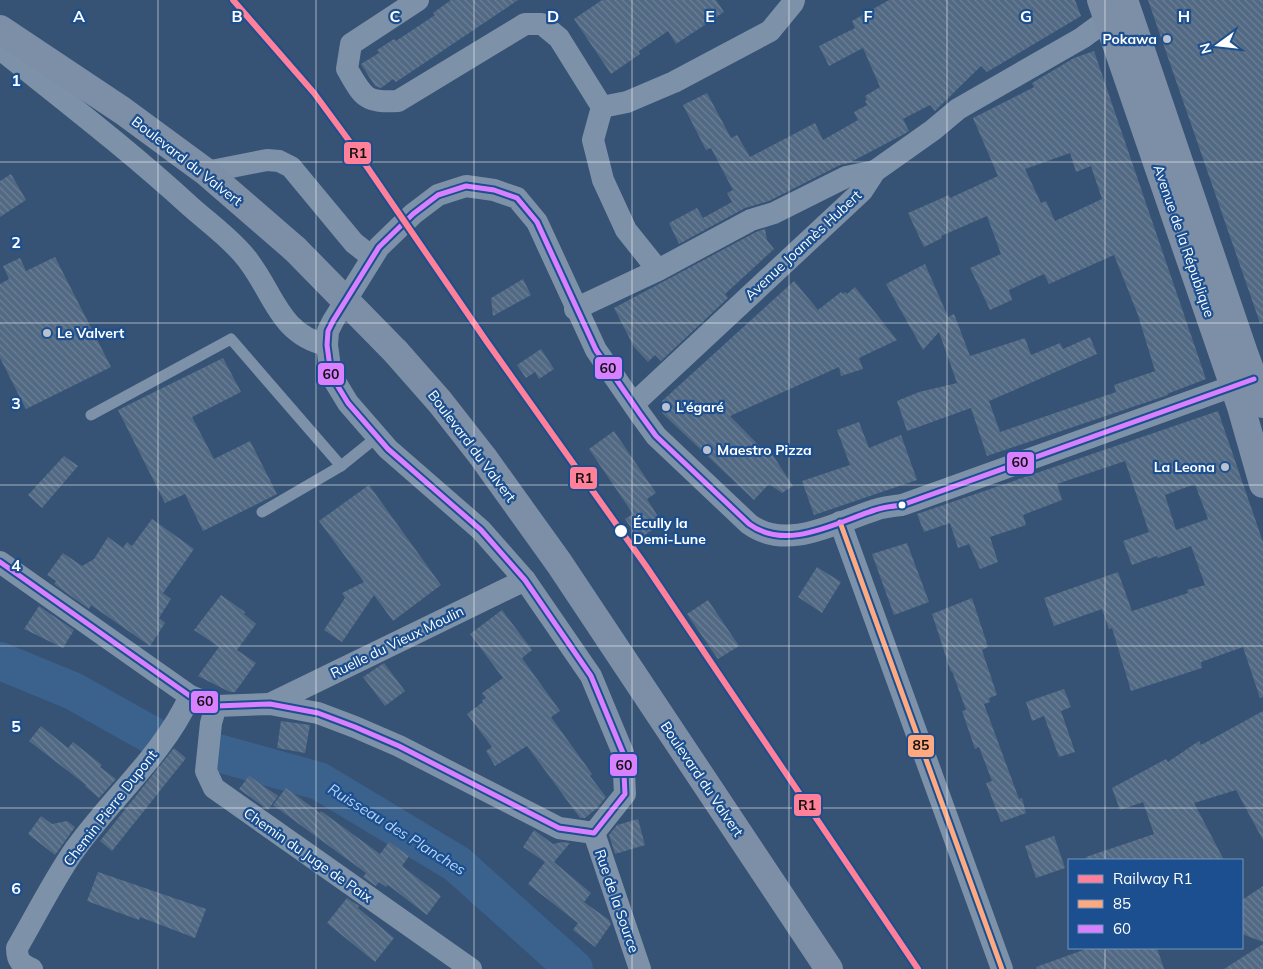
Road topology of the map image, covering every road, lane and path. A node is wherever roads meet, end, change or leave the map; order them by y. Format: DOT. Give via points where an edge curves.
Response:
graph roads {
  1 [pos="418,0"];
  2 [pos="794,0"];
  3 [pos="1111,6"];
  4 [pos="0,29"];
  5 [pos="0,49"];
  6 [pos="602,107"];
  7 [pos="875,171"];
  8 [pos="206,172"];
  9 [pos="372,257"];
  10 [pos="658,270"];
  11 [pos="576,309"];
  12 [pos="327,345"];
  13 [pos="1235,386"];
  14 [pos="633,403"];
  15 [pos="1263,404"];
  16 [pos="91,415"];
  17 [pos="377,437"];
  18 [pos="341,466"];
  19 [pos="1263,484"];
  20 [pos="262,512"];
  21 [pos="840,522"];
  22 [pos="0,562"];
  23 [pos="525,580"];
  24 [pos="187,704"];
  25 [pos="270,704"];
  26 [pos="214,715"];
  27 [pos="594,833"];
  28 [pos="32,969"];
  29 [pos="472,969"];
  30 [pos="640,969"];
  31 [pos="829,969"];
  32 [pos="1002,969"];
  1 -- 6 [label="street" via="352,44 346,69 361,94 378,102 398,101 525,24 542,24 559,38"];
  2 -- 6 [label="street" via="770,31 674,82 627,102"];
  3 -- 7 [label="street, Avenue Joannès Hubert" via="1082,38 958,109"];
  3 -- 13 [label="main road, Avenue de la République" via="1238,334"];
  4 -- 8 [label="main road, Boulevard du Valvert" via="123,111"];
  5 -- 12 [label="street" via="150,169 242,253 286,321 302,336"];
  6 -- 10 [label="street" via="593,140 603,180 626,230"];
  7 -- 10 [label="street" via="846,177 774,213 751,220"];
  7 -- 14 [label="street, Avenue Joannès Hubert" via="862,191"];
  8 -- 9 [label="street" via="267,160 291,167 354,243"];
  8 -- 31 [label="main road, Boulevard du Valvert, bridge" via="295,249 396,352 483,457 559,563"];
  9 -- 11 [label="street" via="413,214 438,195 466,186 494,190 517,198 536,222"];
  9 -- 12 [label="street" via="333,321"];
  10 -- 11 [label="street"];
  11 -- 14 [label="street" via="596,350"];
  12 -- 17 [label="street" via="331,374 348,403"];
  13 -- 15 [label="main road, Avenue de la République"];
  13 -- 19 [label="main road, Avenue de la République"];
  13 -- 21 [label="street" via="902,505 877,509"];
  14 -- 21 [label="street" via="656,436 757,529 778,535 795,535"];
  16 -- 18 [label="lane" via="230,336"];
  17 -- 18 [label="lane"];
  17 -- 23 [label="street" via="481,530"];
  18 -- 20 [label="lane"];
  21 -- 32 [label="street"];
  22 -- 24 [label="street"];
  23 -- 25 [label="street, Ruelle du Vieux Moulin"];
  23 -- 27 [label="street" via="591,676 623,753 625,794"];
  24 -- 26 [label="street"];
  24 -- 28 [label="street, Chemin Pierre Dupont" via="157,748 71,855 17,948 20,963"];
  25 -- 26 [label="street"];
  25 -- 27 [label="street" via="318,713 355,727 559,828"];
  26 -- 29 [label="street, Chemin du Juge de Paix" via="206,771 214,788"];
  27 -- 30 [label="street, Rue de la Source"];
}
